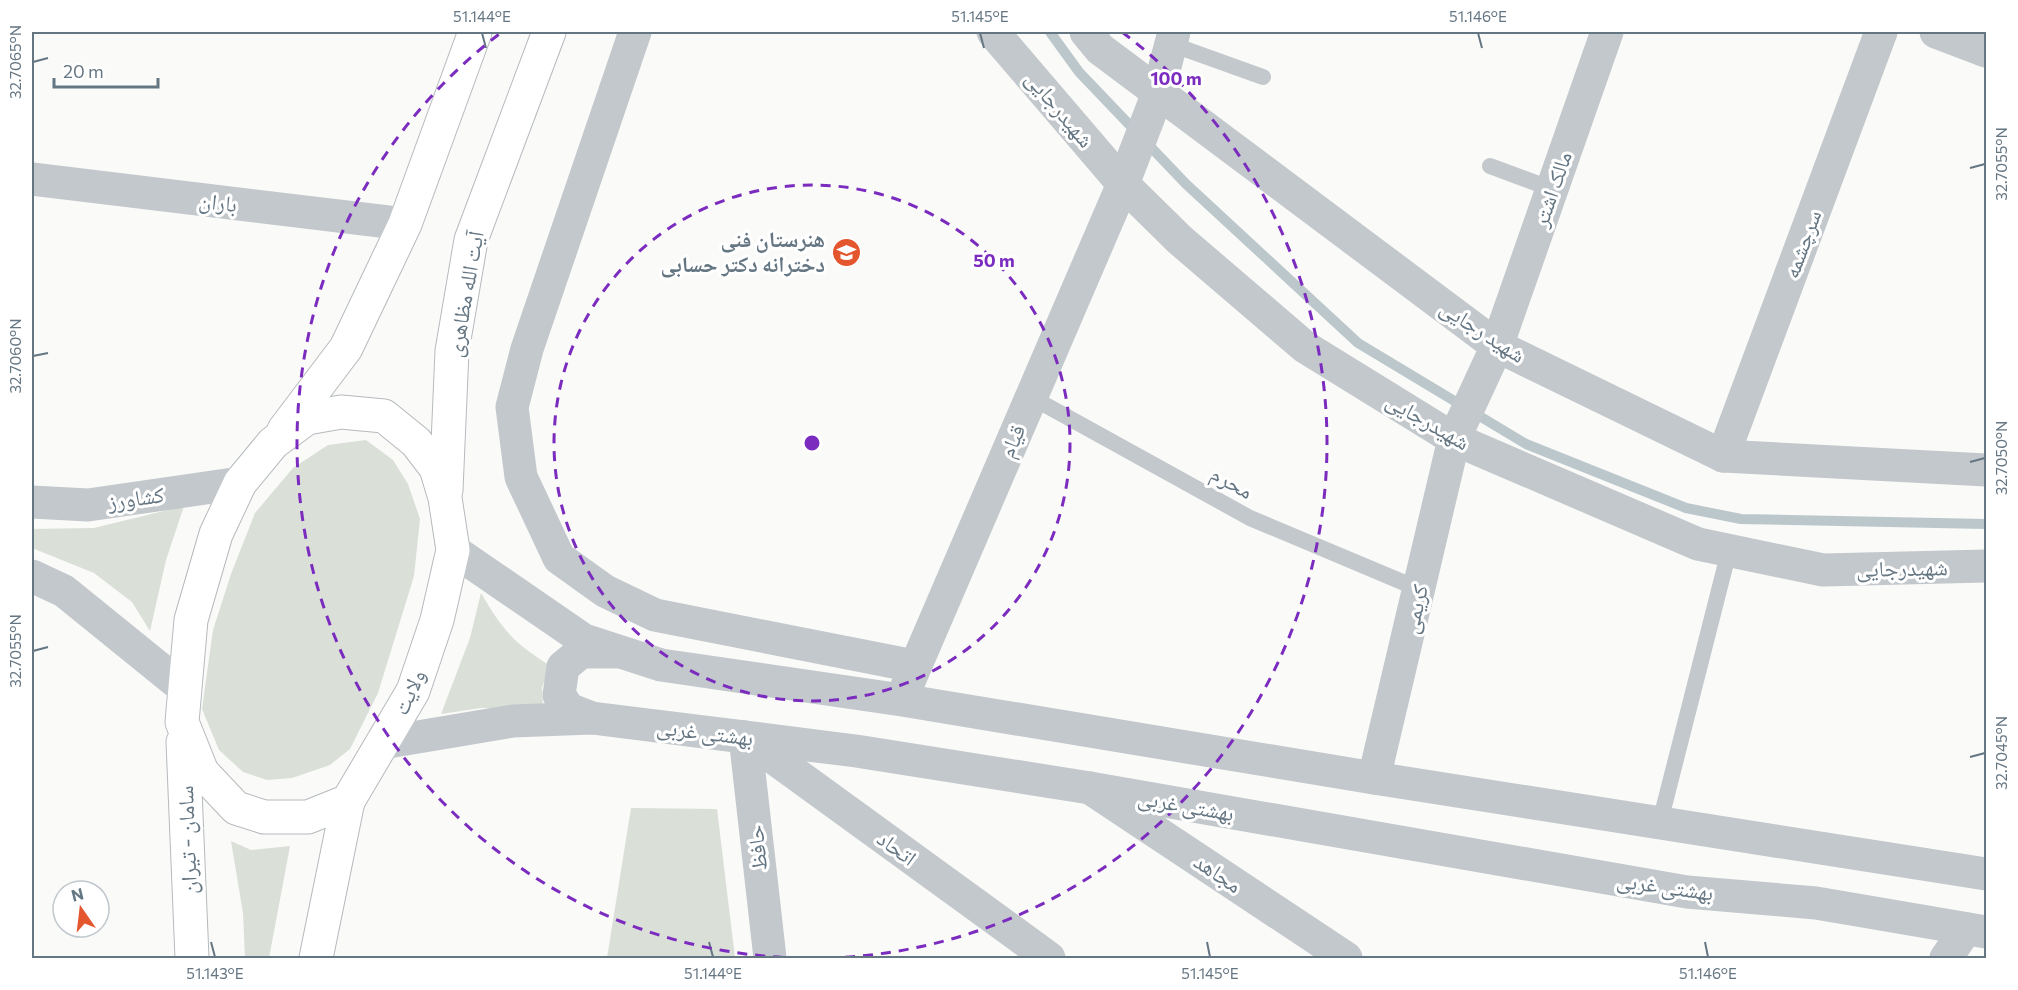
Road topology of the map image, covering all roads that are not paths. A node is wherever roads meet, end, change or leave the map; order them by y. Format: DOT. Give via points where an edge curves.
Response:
graph roads {
  1 [pos="475,32"];
  2 [pos="549,32"];
  3 [pos="635,32"];
  4 [pos="993,32"];
  5 [pos="1086,32"];
  6 [pos="1607,32"];
  7 [pos="1881,32"];
  8 [pos="1936,32"];
  9 [pos="1173,38"];
  10 [pos="1986,51"];
  11 [pos="1263,77"];
  12 [pos="1158,93"];
  13 [pos="1490,166"];
  14 [pos="32,179"];
  15 [pos="1123,184"];
  16 [pos="1552,189"];
  17 [pos="405,224"];
  18 [pos="1497,346"];
  19 [pos="1031,397"];
  20 [pos="1454,439"];
  21 [pos="273,444"];
  22 [pos="1723,456"];
  23 [pos="1986,470"];
  24 [pos="240,483"];
  25 [pos="445,498"];
  26 [pos="32,502"];
  27 [pos="453,550"];
  28 [pos="1729,551"];
  29 [pos="1986,566"];
  30 [pos="32,576"];
  31 [pos="1419,590"];
  32 [pos="620,652"];
  33 [pos="914,666"];
  34 [pos="185,689"];
  35 [pos="902,699"];
  36 [pos="592,718"];
  37 [pos="182,722"];
  38 [pos="745,737"];
  39 [pos="382,743"];
  40 [pos="1374,778"];
  41 [pos="1090,788"];
  42 [pos="348,801"];
  43 [pos="1660,822"];
  44 [pos="1986,874"];
  45 [pos="1976,931"];
  46 [pos="192,958"];
  47 [pos="316,958"];
  48 [pos="770,958"];
  49 [pos="1049,958"];
  50 [pos="1346,958"];
  51 [pos="1946,958"];
  1 -- 17 [label="main road"];
  2 -- 25 [label="main road, آیت الله مظاهری" via="471,240 452,351"];
  3 -- 33 [label="street" via="526,349 512,407 521,477 559,558 605,591 655,615"];
  4 -- 15 [label="street, شهیدرجایی"];
  5 -- 12 [label="street, شهید رجایی" via="1100,49"];
  6 -- 16 [label="street, مالک اشتر"];
  7 -- 22 [label="street, سرچشمه"];
  8 -- 10 [label="street"];
  9 -- 11 [label="lane"];
  9 -- 12 [label="street"];
  12 -- 15 [label="street, قیام"];
  12 -- 18 [label="street, شهید رجایی"];
  13 -- 16 [label="lane"];
  14 -- 17 [label="street, باران"];
  15 -- 19 [label="street, قیام"];
  15 -- 20 [label="street, شهیدرجایی" via="1180,240 1305,347"];
  16 -- 18 [label="street, مالک اشتر"];
  17 -- 21 [label="main road" via="346,348"];
  18 -- 20 [label="street, مالک اشتر"];
  18 -- 22 [label="street, شهید رجایی"];
  19 -- 31 [label="lane, محرم" via="1250,518"];
  19 -- 33 [label="street, قیام"];
  20 -- 28 [label="street, شهیدرجایی" via="1698,544"];
  20 -- 31 [label="street, کریمی"];
  21 -- 24 [label="main road, ولایت"];
  21 -- 25 [label="main road, ولایت" via="307,417 341,412 384,416 416,442 436,468"];
  22 -- 23 [label="street, شهید رجایی"];
  24 -- 26 [label="street, کشاورز" via="88,505"];
  24 -- 34 [label="main road, ولایت" via="216,534 191,620"];
  25 -- 27 [label="main road, ولایت"];
  27 -- 32 [label="street" via="584,640"];
  27 -- 39 [label="main road, ولایت" via="438,620 413,691"];
  28 -- 29 [label="street, شهیدرجایی" via="1823,570"];
  28 -- 43 [label="lane"];
  30 -- 34 [label="street" via="64,591"];
  31 -- 40 [label="street, کریمی"];
  32 -- 35 [label="street" via="661,665"];
  32 -- 36 [label="street" via="581,652 563,668 559,695 569,709"];
  33 -- 35 [label="street, قیام"];
  34 -- 37 [label="main road, ولایت"];
  35 -- 40 [label="street"];
  36 -- 38 [label="street, بهشتی غربی"];
  36 -- 39 [label="street, بهشتی غربی" via="513,721"];
  37 -- 42 [label="main road, ولایت" via="202,772 236,808 264,817 308,817"];
  37 -- 46 [label="main road, سامان - تیران"];
  38 -- 41 [label="street, بهشتی غربی"];
  38 -- 48 [label="street, حافظ"];
  38 -- 49 [label="street, اتحاد"];
  39 -- 42 [label="main road, ولایت"];
  40 -- 43 [label="street"];
  41 -- 45 [label="street, بهشتی غربی" via="1687,892 1816,903"];
  41 -- 50 [label="street, مجاهد"];
  42 -- 47 [label="main road"];
  43 -- 44 [label="street"];
  45 -- 51 [label="street"];
}
